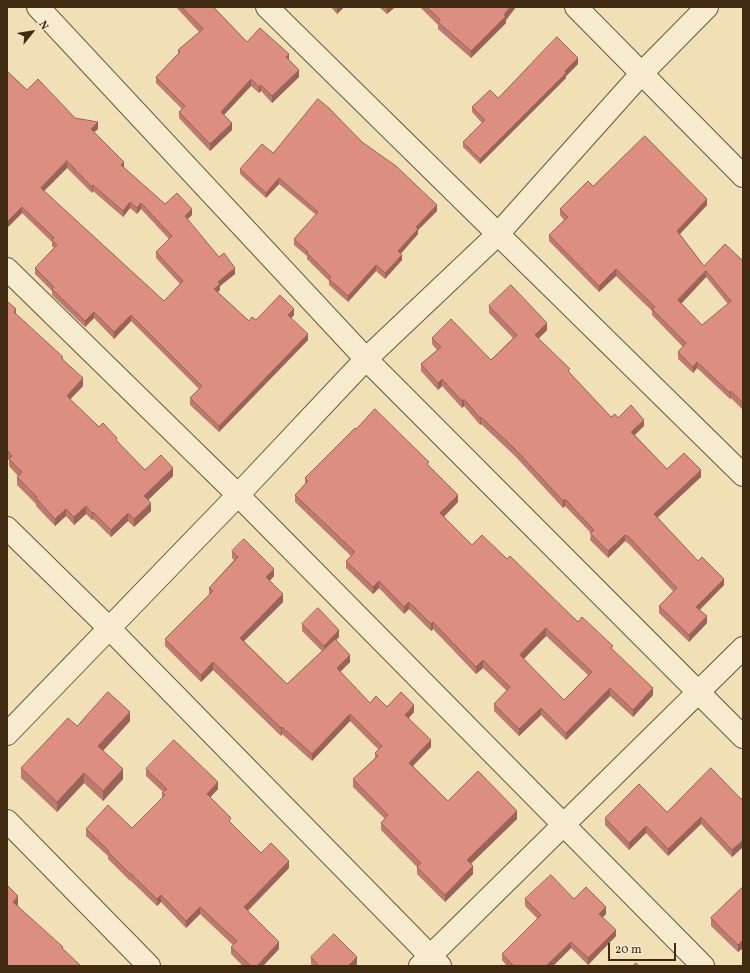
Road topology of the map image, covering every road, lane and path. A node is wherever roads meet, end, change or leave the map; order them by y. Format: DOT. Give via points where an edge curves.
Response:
graph roads {
  1 [pos="38,7"];
  2 [pos="267,7"];
  3 [pos="576,7"];
  4 [pos="708,7"];
  5 [pos="642,73"];
  6 [pos="743,176"];
  7 [pos="498,234"];
  8 [pos="7,269"];
  9 [pos="366,358"];
  10 [pos="743,475"];
  11 [pos="238,496"];
  12 [pos="7,528"];
  13 [pos="109,628"];
  14 [pos="743,648"];
  15 [pos="698,692"];
  16 [pos="7,734"];
  17 [pos="743,737"];
  18 [pos="7,821"];
  19 [pos="564,824"];
  20 [pos="430,963"];
  21 [pos="149,966"];
  22 [pos="703,966"];
  1 -- 9 [label="street"];
  2 -- 7 [label="street"];
  3 -- 5 [label="street"];
  4 -- 5 [label="street"];
  5 -- 6 [label="street"];
  5 -- 7 [label="street"];
  7 -- 9 [label="street"];
  7 -- 10 [label="street"];
  8 -- 11 [label="street"];
  9 -- 11 [label="street"];
  9 -- 15 [label="street"];
  11 -- 13 [label="street"];
  11 -- 19 [label="street"];
  12 -- 13 [label="street"];
  13 -- 16 [label="street"];
  13 -- 20 [label="street"];
  14 -- 15 [label="street"];
  15 -- 17 [label="street"];
  15 -- 19 [label="street"];
  18 -- 21 [label="street"];
  19 -- 20 [label="street"];
  19 -- 22 [label="street"];
}
